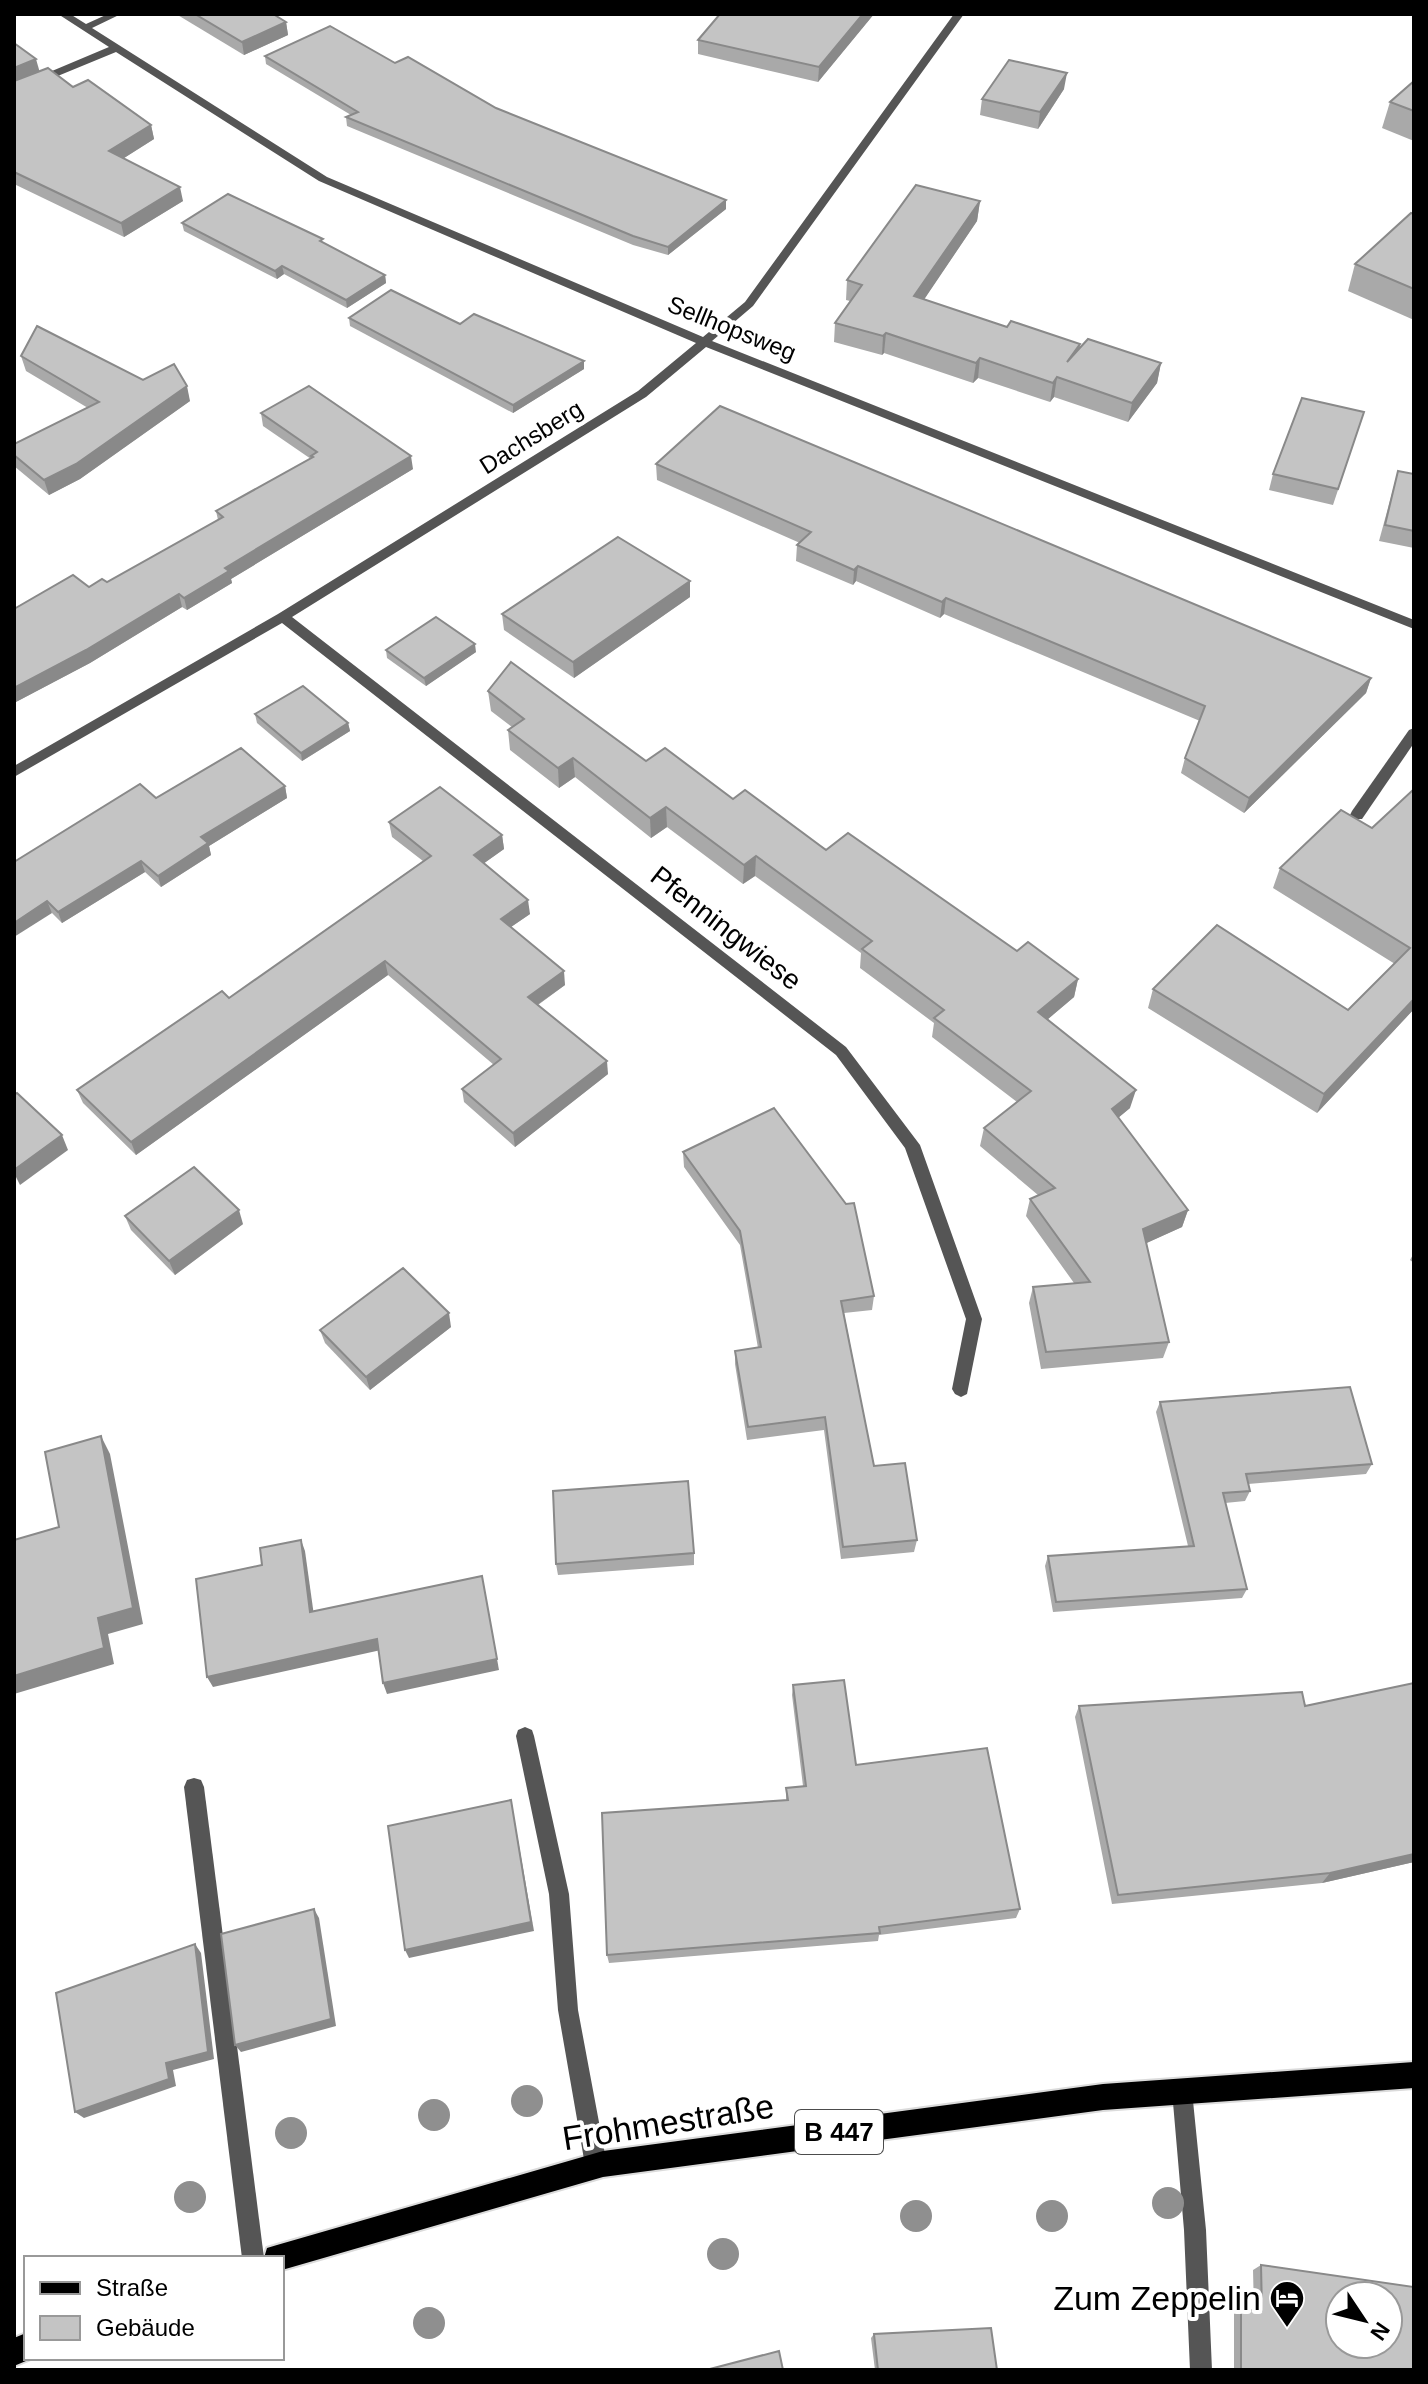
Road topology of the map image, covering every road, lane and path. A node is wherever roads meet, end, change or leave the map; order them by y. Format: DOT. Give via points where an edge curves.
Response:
graph roads {
  1 [pos="63,14"];
  2 [pos="116,14"];
  3 [pos="959,14"];
  4 [pos="85,28"];
  5 [pos="116,48"];
  6 [pos="14,91"];
  7 [pos="707,343"];
  8 [pos="283,617"];
  9 [pos="1414,625"];
  10 [pos="1414,733"];
  11 [pos="14,772"];
  12 [pos="1357,815"];
  13 [pos="961,1389"];
  14 [pos="525,1736"];
  15 [pos="194,1787"];
  16 [pos="1414,2075"];
  17 [pos="1182,2091"];
  18 [pos="596,2165"];
  19 [pos="253,2256"];
  20 [pos="284,2256"];
  21 [pos="1201,2370"];
  1 -- 4 [label="street, Sellhopsweg"];
  2 -- 4 [label="street"];
  3 -- 7 [label="street, Dachsberg" via="749,304"];
  4 -- 5 [label="street, Sellhopsweg"];
  5 -- 6 [label="street"];
  5 -- 7 [label="street, Sellhopsweg" via="323,179"];
  7 -- 8 [label="street, Dachsberg" via="642,394"];
  7 -- 9 [label="street, Sellhopsweg"];
  8 -- 11 [label="street, Dachsberg"];
  8 -- 13 [label="street, Pfenningwiese" via="841,1051 912,1145 974,1319"];
  10 -- 12 [label="street"];
  14 -- 18 [label="street" via="559,1894 568,2010"];
  15 -- 19 [label="street"];
  16 -- 17 [label="main road, Frohmestraße / B 447"];
  17 -- 18 [label="main road, Frohmestraße / B 447"];
  17 -- 21 [label="street"];
  18 -- 20 [label="main road, Frohmestraße / B 447"];
}
